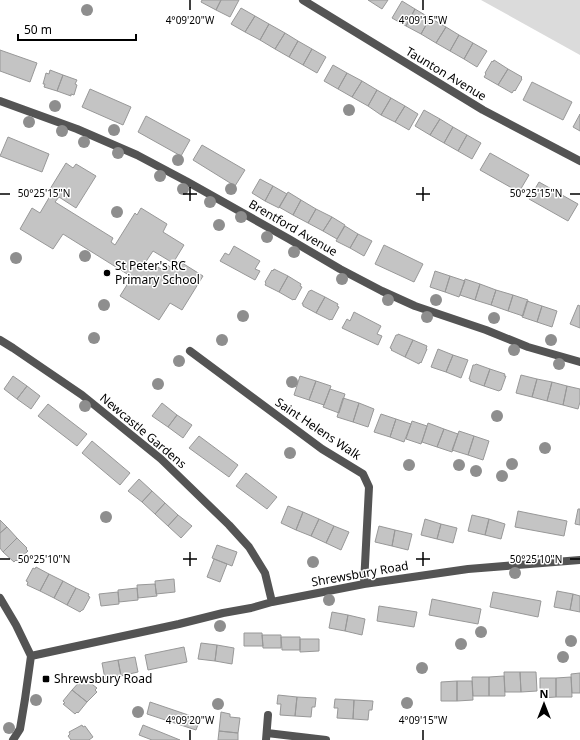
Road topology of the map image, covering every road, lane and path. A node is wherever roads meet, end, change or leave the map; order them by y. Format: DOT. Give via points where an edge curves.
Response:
graph roads {
  1 [pos="303,0"];
  2 [pos="0,101"];
  3 [pos="580,161"];
  4 [pos="0,340"];
  5 [pos="190,351"];
  6 [pos="580,362"];
  7 [pos="580,560"];
  8 [pos="364,584"];
  9 [pos="0,598"];
  10 [pos="272,602"];
  11 [pos="31,656"];
  12 [pos="268,715"];
  13 [pos="267,737"];
  14 [pos="13,740"];
  15 [pos="326,740"];
  1 -- 3 [label="street, Taunton Avenue" via="483,110"];
  2 -- 6 [label="street, Brentford Avenue" via="77,129 136,155 340,269 415,306 528,347"];
  4 -- 10 [label="street, Newcastle Gardens" via="82,395 161,459 249,547 265,573"];
  5 -- 8 [label="street, Saint Helens Walk" via="322,449 363,474 369,488"];
  7 -- 8 [label="street, Shrewsbury Road" via="468,569"];
  8 -- 10 [label="street, Shrewsbury Road"];
  9 -- 11 [label="street"];
  10 -- 11 [label="street, Shrewsbury Road"];
  11 -- 14 [label="street" via="20,729"];
  12 -- 13 [label="street"];
  13 -- 15 [label="street"];
}
